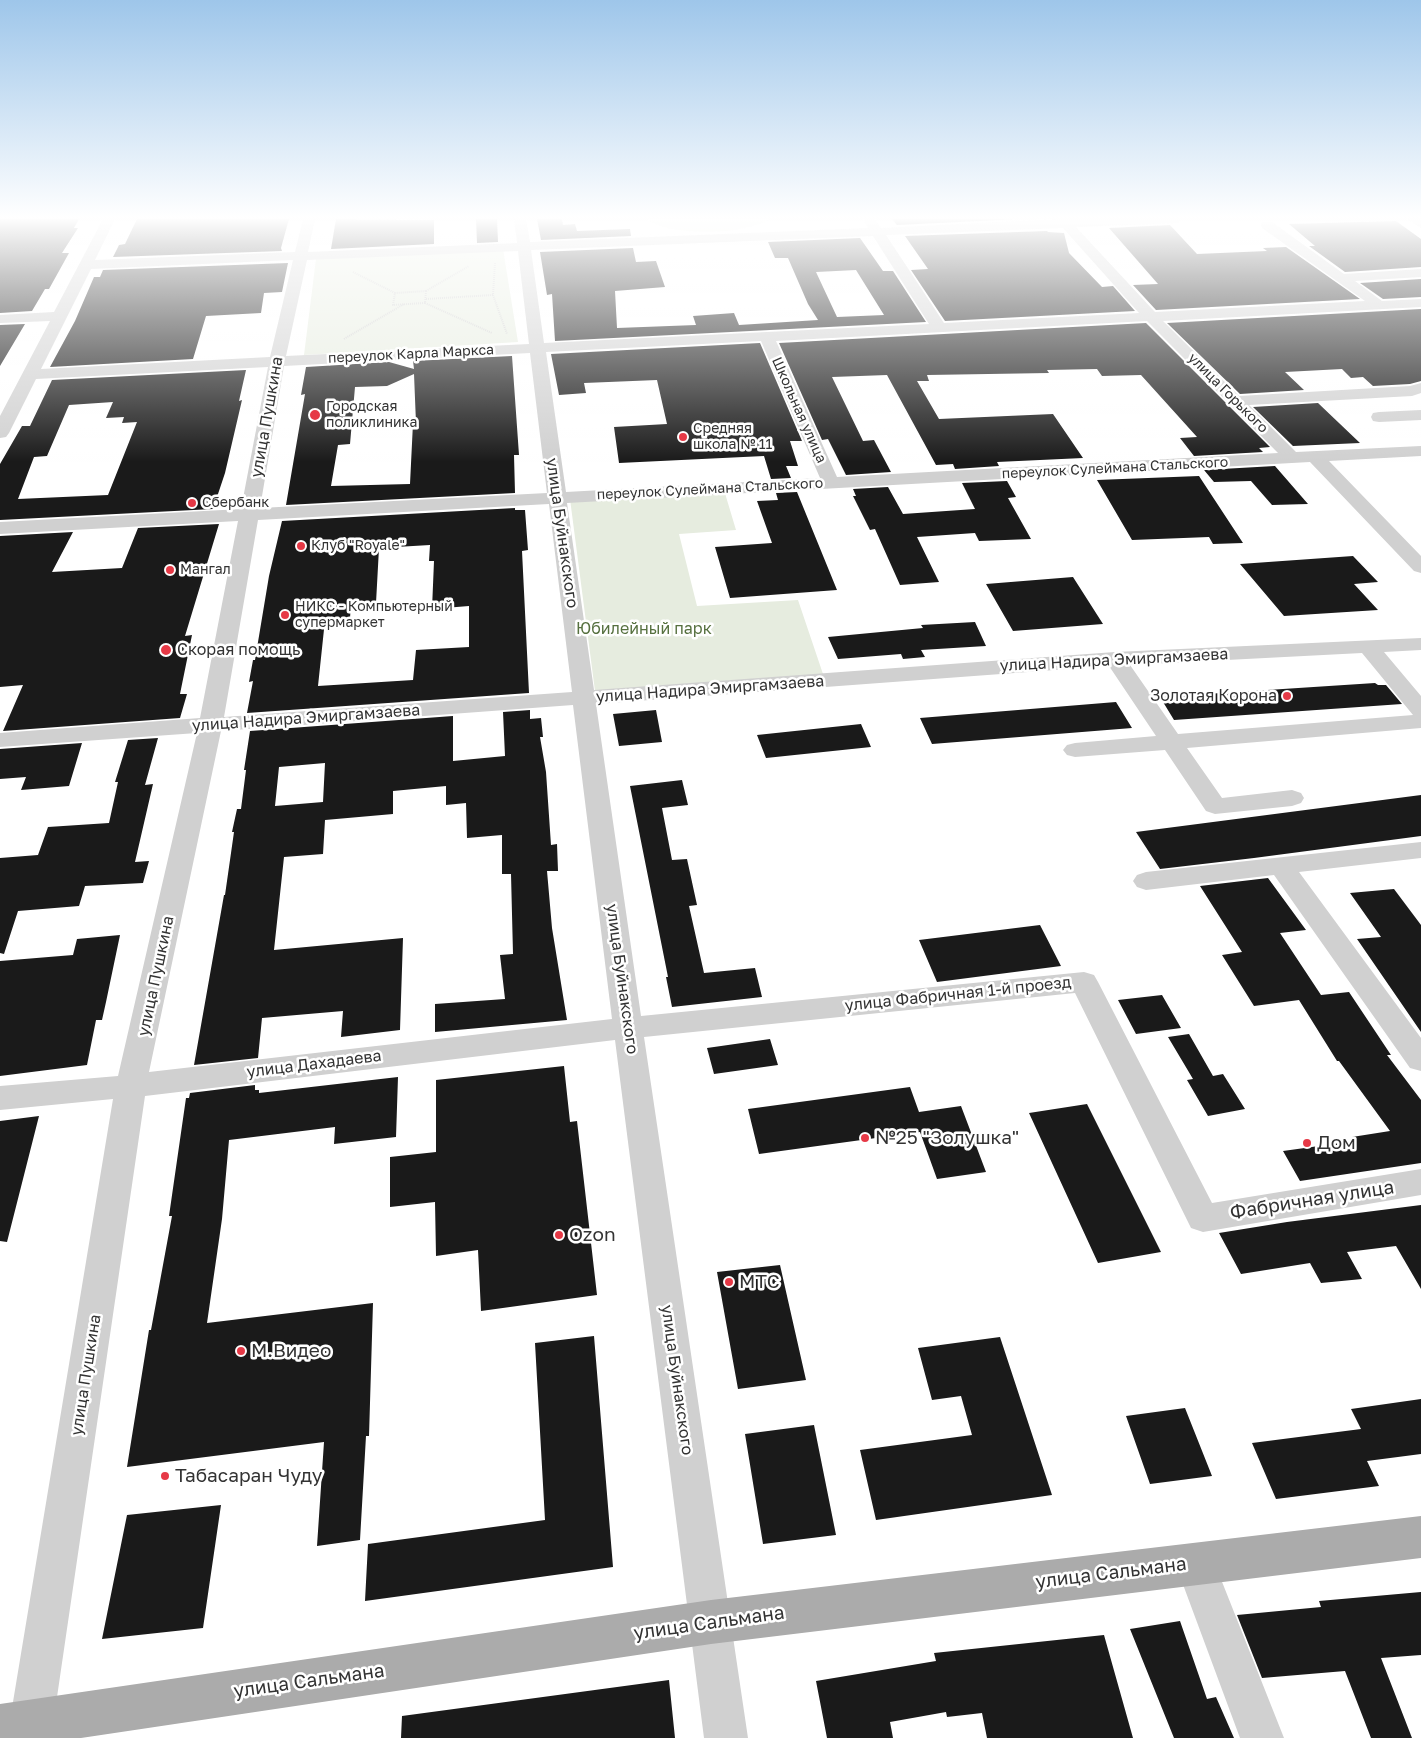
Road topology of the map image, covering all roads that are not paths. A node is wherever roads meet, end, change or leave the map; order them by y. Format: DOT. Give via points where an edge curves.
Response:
graph roads {
  1 [pos="68,300"];
  2 [pos="290,300"];
  3 [pos="515,300"];
  4 [pos="921,300"];
  5 [pos="1136,300"];
  6 [pos="1372,300"];
  7 [pos="1421,303"];
  8 [pos="1379,305"];
  9 [pos="60,316"];
  10 [pos="1151,317"];
  11 [pos="0,319"];
  12 [pos="939,327"];
  13 [pos="766,336"];
  14 [pos="519,346"];
  15 [pos="277,361"];
  16 [pos="30,374"];
  17 [pos="1419,382"];
  18 [pos="1237,401"];
  19 [pos="1421,415"];
  20 [pos="1379,417"];
  21 [pos="0,433"];
  22 [pos="1421,451"];
  23 [pos="1316,457"];
  24 [pos="1292,458"];
  25 [pos="830,483"];
  26 [pos="558,498"];
  27 [pos="249,514"];
  28 [pos="0,528"];
  29 [pos="1421,567"];
  30 [pos="1421,644"];
  31 [pos="1368,647"];
  32 [pos="1115,659"];
  33 [pos="585,699"];
  34 [pos="1421,710"];
  35 [pos="1421,721"];
  36 [pos="211,724"];
  37 [pos="0,740"];
  38 [pos="1171,742"];
  39 [pos="1075,750"];
  40 [pos="1292,798"];
  41 [pos="1421,850"];
  42 [pos="1280,865"];
  43 [pos="1146,881"];
  44 [pos="628,1028"];
  45 [pos="1421,1060"];
  46 [pos="132,1086"];
  47 [pos="0,1098"];
  48 [pos="1421,1182"];
  49 [pos="1203,1218"];
  50 [pos="1421,1537"];
  51 [pos="1195,1563"];
  52 [pos="711,1622"];
  53 [pos="21,1729"];
  54 [pos="726,1738"];
  55 [pos="1262,1738"];
  1 -- 9 [label="street"];
  2 -- 15 [label="street, улица Пушкина"];
  3 -- 14 [label="street, улица Буйнакского"];
  4 -- 12 [label="street"];
  5 -- 10 [label="street, улица Горького"];
  6 -- 8 [label="street"];
  7 -- 8 [label="street, переулок Карла Маркса"];
  8 -- 10 [label="street, переулок Карла Маркса"];
  9 -- 11 [label="street"];
  9 -- 16 [label="street"];
  10 -- 12 [label="street, переулок Карла Маркса"];
  10 -- 18 [label="street, улица Горького"];
  12 -- 13 [label="street, переулок Карла Маркса"];
  13 -- 14 [label="street, переулок Карла Маркса"];
  13 -- 25 [label="street, Школьная улица"];
  14 -- 15 [label="street, переулок Карла Маркса"];
  14 -- 26 [label="street, улица Буйнакского"];
  15 -- 16 [label="street, переулок Карла Маркса"];
  15 -- 27 [label="street, улица Пушкина"];
  16 -- 21 [label="street"];
  17 -- 18 [label="street" via="1412,391"];
  18 -- 24 [label="street, улица Горького"];
  19 -- 20 [label="street"];
  22 -- 23 [label="street, переулок Сулеймана Стальского"];
  23 -- 24 [label="street, переулок Сулеймана Стальского"];
  23 -- 29 [label="street"];
  24 -- 25 [label="street, переулок Сулеймана Стальского"];
  25 -- 26 [label="street, переулок Сулеймана Стальского"];
  26 -- 27 [label="street, переулок Сулеймана Стальского"];
  26 -- 33 [label="street, улица Буйнакского"];
  27 -- 28 [label="street, переулок Сулеймана Стальского"];
  27 -- 36 [label="street, улица Пушкина"];
  30 -- 31 [label="street, улица Надира Эмиргамзаева"];
  31 -- 32 [label="street, улица Надира Эмиргамзаева"];
  31 -- 34 [label="street"];
  32 -- 33 [label="street, улица Надира Эмиргамзаева"];
  32 -- 38 [label="street"];
  33 -- 36 [label="street, улица Надира Эмиргамзаева"];
  33 -- 44 [label="street, улица Буйнакского"];
  35 -- 38 [label="street"];
  36 -- 37 [label="street, улица Надира Эмиргамзаева"];
  36 -- 46 [label="street, улица Пушкина"];
  38 -- 39 [label="street"];
  38 -- 40 [label="street" via="1216,806"];
  41 -- 42 [label="street"];
  42 -- 43 [label="street"];
  42 -- 45 [label="street"];
  44 -- 46 [label="street, улица Дахадаева"];
  44 -- 49 [label="street, улица Фабричная 1-й проезд" via="1084,982"];
  44 -- 52 [label="street, улица Буйнакского"];
  46 -- 47 [label="street, улица Дахадаева"];
  46 -- 53 [label="street, улица Пушкина"];
  48 -- 49 [label="street, Фабричная улица"];
  50 -- 51 [label="main road, улица Сальмана"];
  51 -- 52 [label="main road, улица Сальмана"];
  51 -- 55 [label="street"];
  52 -- 53 [label="main road, улица Сальмана"];
  52 -- 54 [label="street, улица Буйнакского"];
}
